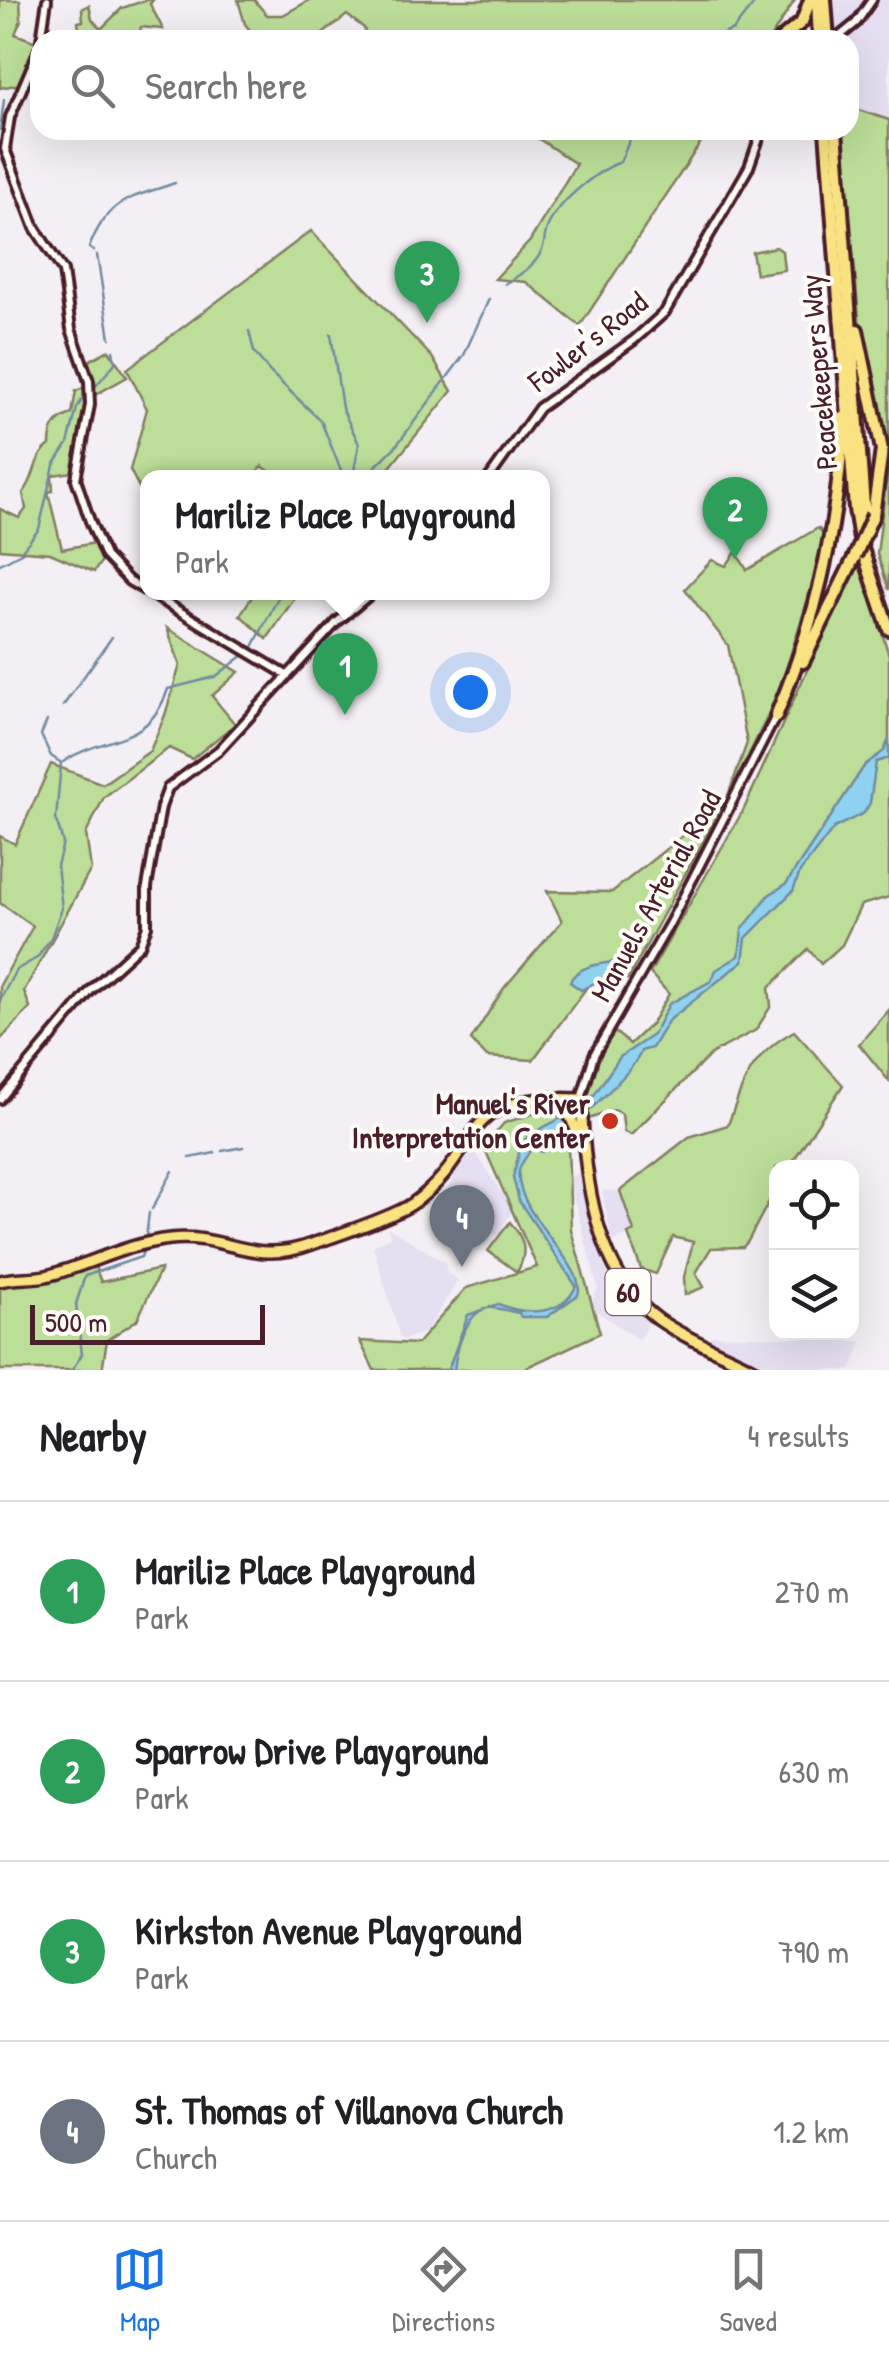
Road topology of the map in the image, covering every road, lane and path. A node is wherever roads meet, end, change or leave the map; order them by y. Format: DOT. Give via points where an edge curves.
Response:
graph roads {
  1 [pos="47,0"];
  2 [pos="814,0"];
  3 [pos="825,0"];
  4 [pos="880,0"];
  5 [pos="870,4"];
  6 [pos="43,30"];
  7 [pos="792,30"];
  8 [pos="818,30"];
  9 [pos="831,30"];
  10 [pos="843,30"];
  11 [pos="30,70"];
  12 [pos="758,140"];
  13 [pos="825,140"];
  14 [pos="836,140"];
  15 [pos="837,205"];
  16 [pos="844,362"];
  17 [pos="495,470"];
  18 [pos="140,588"];
  19 [pos="161,600"];
  20 [pos="365,600"];
  21 [pos="882,607"];
  22 [pos="889,629"];
  23 [pos="286,674"];
  24 [pos="776,716"];
  25 [pos="588,1071"];
  26 [pos="0,1099"];
  27 [pos="568,1099"];
  28 [pos="538,1100"];
  29 [pos="581,1103"];
  30 [pos="579,1127"];
  31 [pos="0,1281"];
  32 [pos="756,1370"];
  1 -- 6 [label="street"];
  2 -- 7 [label="highway"];
  2 -- 8 [label="highway"];
  3 -- 9 [label="highway"];
  4 -- 5 [label="street"];
  5 -- 10 [label="street"];
  11 -- 18 [label="street" via="5,149 35,228 65,276 71,328 90,386 76,479 107,559"];
  12 -- 17 [label="street, Fowler's Road" via="666,312 540,408"];
  13 -- 15 [label="highway"];
  14 -- 15 [label="highway, Peacekeepers Way"];
  15 -- 16 [label="highway, Peacekeepers Way"];
  15 -- 21 [label="highway, Peacekeepers Way" via="861,488"];
  15 -- 24 [label="highway, bridge" via="860,356 881,439 881,480 855,556"];
  16 -- 21 [label="highway, Peacekeepers Way" via="858,526"];
  16 -- 24 [label="highway" via="841,457 826,563"];
  19 -- 23 [label="street"];
  20 -- 23 [label="street"];
  21 -- 22 [label="highway, Peacekeepers Way"];
  23 -- 26 [label="street" via="228,742 168,788 140,945 88,994"];
  24 -- 25 [label="street, Manuels Arterial Road"];
  25 -- 27 [label="street"];
  25 -- 29 [label="street, Manuels Arterial Road"];
  27 -- 28 [label="main road"];
  27 -- 29 [label="main road"];
  28 -- 30 [label="main road" via="568,1112"];
  28 -- 31 [label="main road" via="505,1103 485,1116 413,1203 312,1244 276,1255 212,1241 136,1243 44,1276"];
  29 -- 30 [label="main road, 60"];
  30 -- 32 [label="main road, 60" via="606,1244 628,1292 669,1327"];
}
